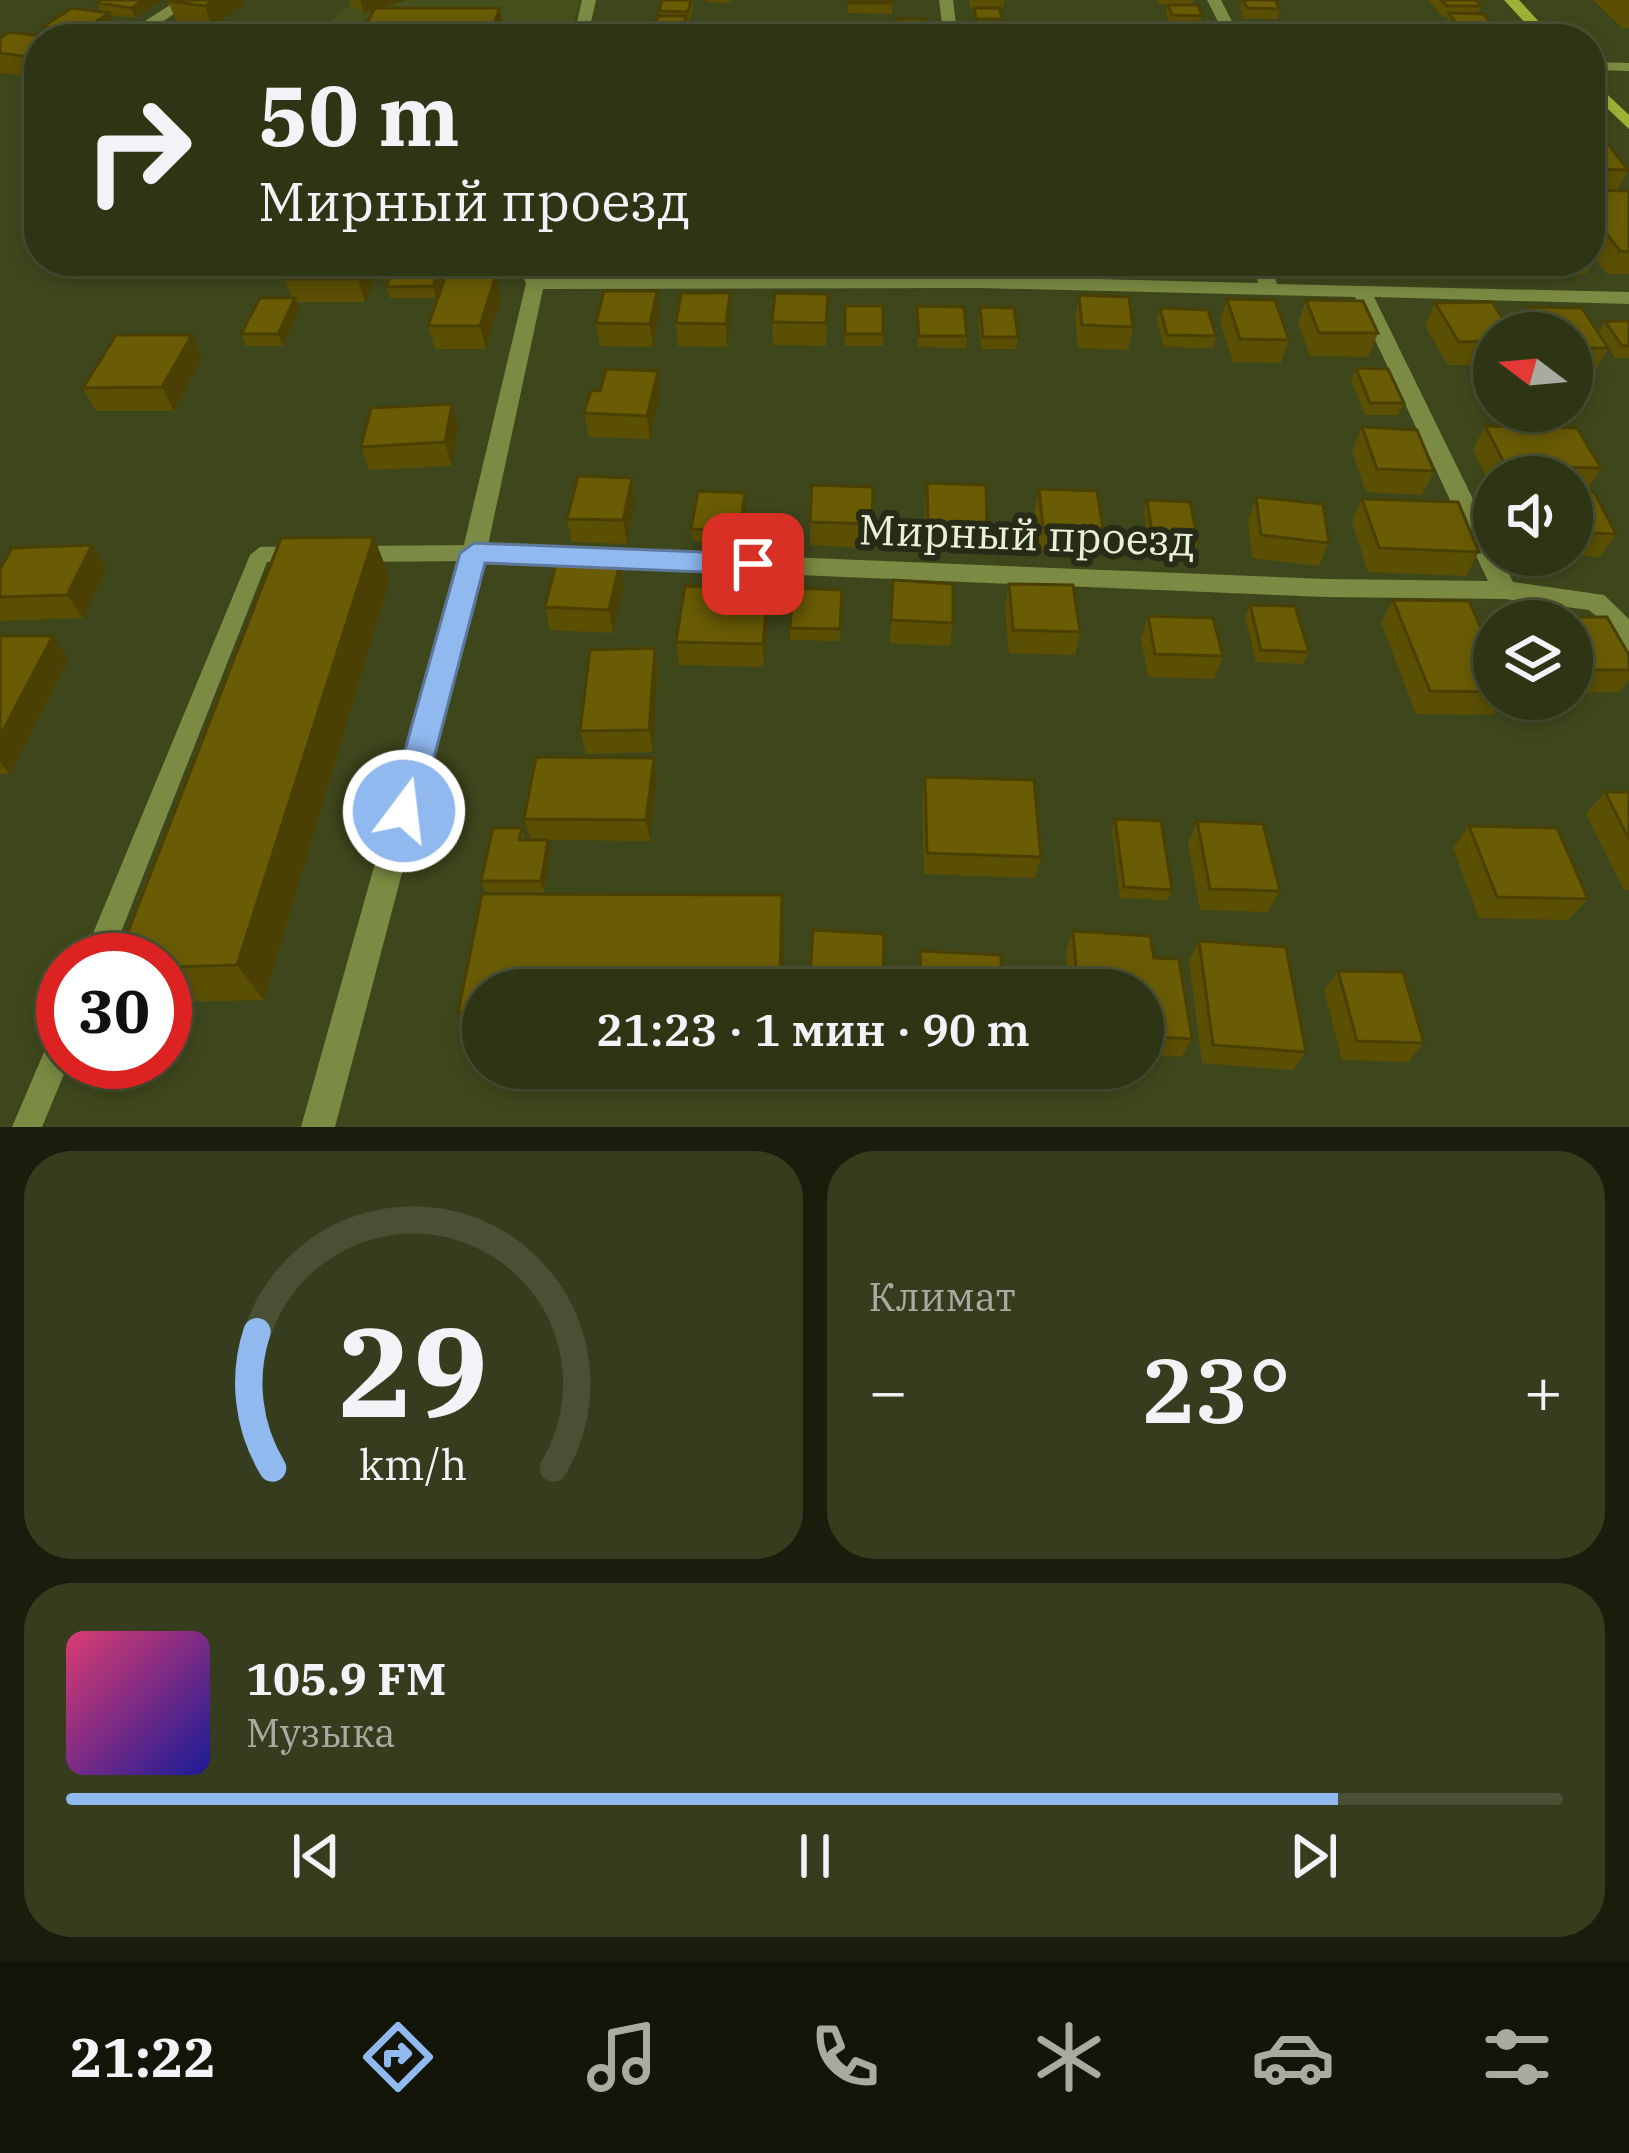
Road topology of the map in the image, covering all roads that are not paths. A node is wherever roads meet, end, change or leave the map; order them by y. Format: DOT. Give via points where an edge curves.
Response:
graph roads {
  1 [pos="188,0"];
  2 [pos="1511,0"];
  3 [pos="150,24"];
  4 [pos="1534,24"];
  5 [pos="1605,99"];
  6 [pos="1629,124"];
  7 [pos="526,276"];
  8 [pos="1055,276"];
  9 [pos="1266,276"];
  10 [pos="1269,290"];
  11 [pos="1362,292"];
  12 [pos="1629,298"];
  13 [pos="474,553"];
  14 [pos="1505,590"];
  15 [pos="1629,640"];
  16 [pos="107,933"];
  17 [pos="43,1089"];
  18 [pos="27,1127"];
  19 [pos="318,1127"];
  1 -- 3 [label="street"];
  2 -- 4 [label="street"];
  5 -- 6 [label="street"];
  7 -- 13 [label="street"];
  8 -- 10 [label="street"];
  9 -- 10 [label="street"];
  10 -- 11 [label="street"];
  11 -- 12 [label="street"];
  11 -- 14 [label="street"];
  13 -- 14 [label="street, Мирный проезд"];
  13 -- 16 [label="lane" via="260,555"];
  13 -- 19 [label="street"];
  14 -- 15 [label="street, Мирный проезд" via="1595,602"];
  17 -- 18 [label="lane"];
}
